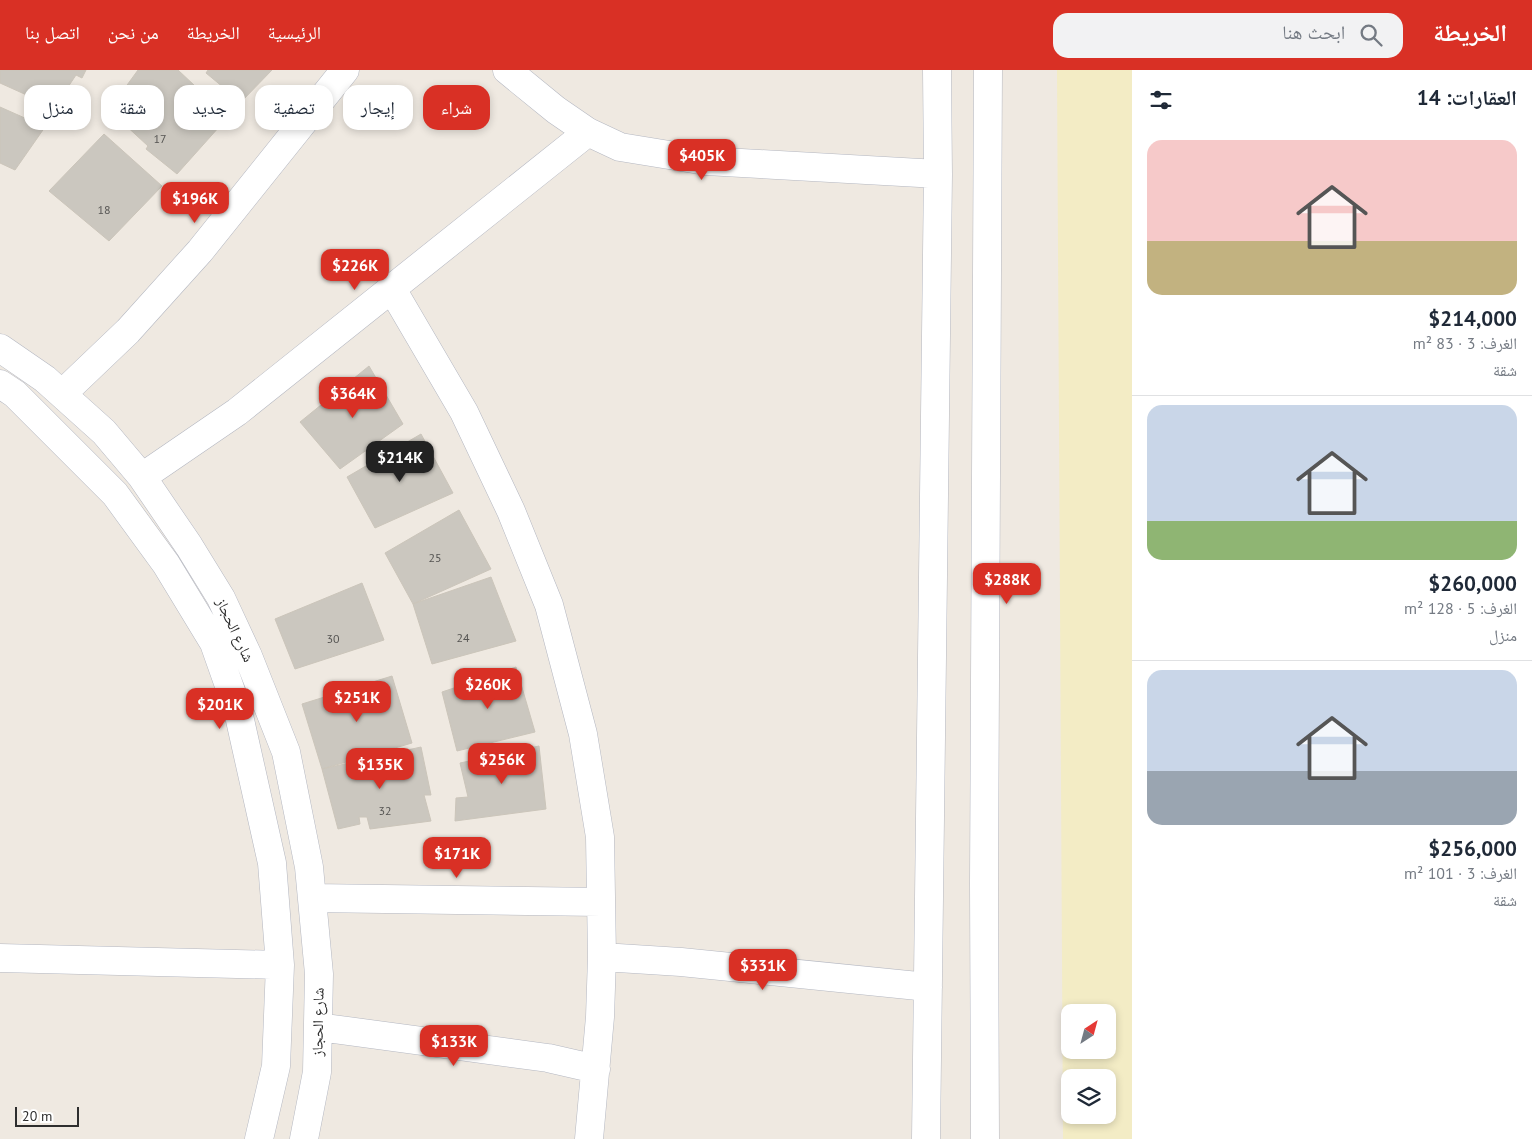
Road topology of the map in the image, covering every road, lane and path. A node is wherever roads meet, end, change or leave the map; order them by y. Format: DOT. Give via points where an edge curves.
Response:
graph roads {
  1 [pos="345,70"];
  2 [pos="508,70"];
  3 [pos="938,70"];
  4 [pos="988,70"];
  5 [pos="588,132"];
  6 [pos="938,174"];
  7 [pos="392,288"];
  8 [pos="0,348"];
  9 [pos="0,384"];
  10 [pos="62,394"];
  11 [pos="142,477"];
  12 [pos="312,898"];
  13 [pos="601,902"];
  14 [pos="602,957"];
  15 [pos="0,958"];
  16 [pos="280,966"];
  17 [pos="928,986"];
  18 [pos="318,1027"];
  19 [pos="596,1070"];
  20 [pos="259,1139"];
  21 [pos="304,1139"];
  22 [pos="589,1139"];
  23 [pos="926,1139"];
  24 [pos="985,1139"];
  1 -- 10 [label="street" via="200,251 128,331"];
  2 -- 5 [label="street"];
  3 -- 6 [label="street"];
  4 -- 24 [label="street"];
  5 -- 6 [label="street" via="620,147 706,161"];
  5 -- 7 [label="street"];
  6 -- 17 [label="street"];
  7 -- 11 [label="street" via="236,412"];
  7 -- 13 [label="street" via="464,412 512,511 549,605 583,734 600,837"];
  8 -- 10 [label="street, شارع الحجاز"];
  9 -- 16 [label="street, شارع الحجاز" via="15,394 115,494 166,564 214,643 238,711 272,863"];
  10 -- 11 [label="street, شارع الحجاز" via="104,432"];
  11 -- 12 [label="street, شارع الحجاز" via="221,598 248,656 286,752"];
  12 -- 13 [label="street"];
  12 -- 18 [label="street, شارع الحجاز" via="319,974"];
  13 -- 14 [label="street"];
  14 -- 17 [label="street"];
  14 -- 19 [label="street"];
  15 -- 16 [label="street"];
  16 -- 20 [label="street, شارع الحجاز" via="276,1066"];
  17 -- 23 [label="street"];
  18 -- 19 [label="street" via="548,1058"];
  18 -- 21 [label="street, شارع الحجاز" via="317,1072"];
  19 -- 22 [label="street"];
}
